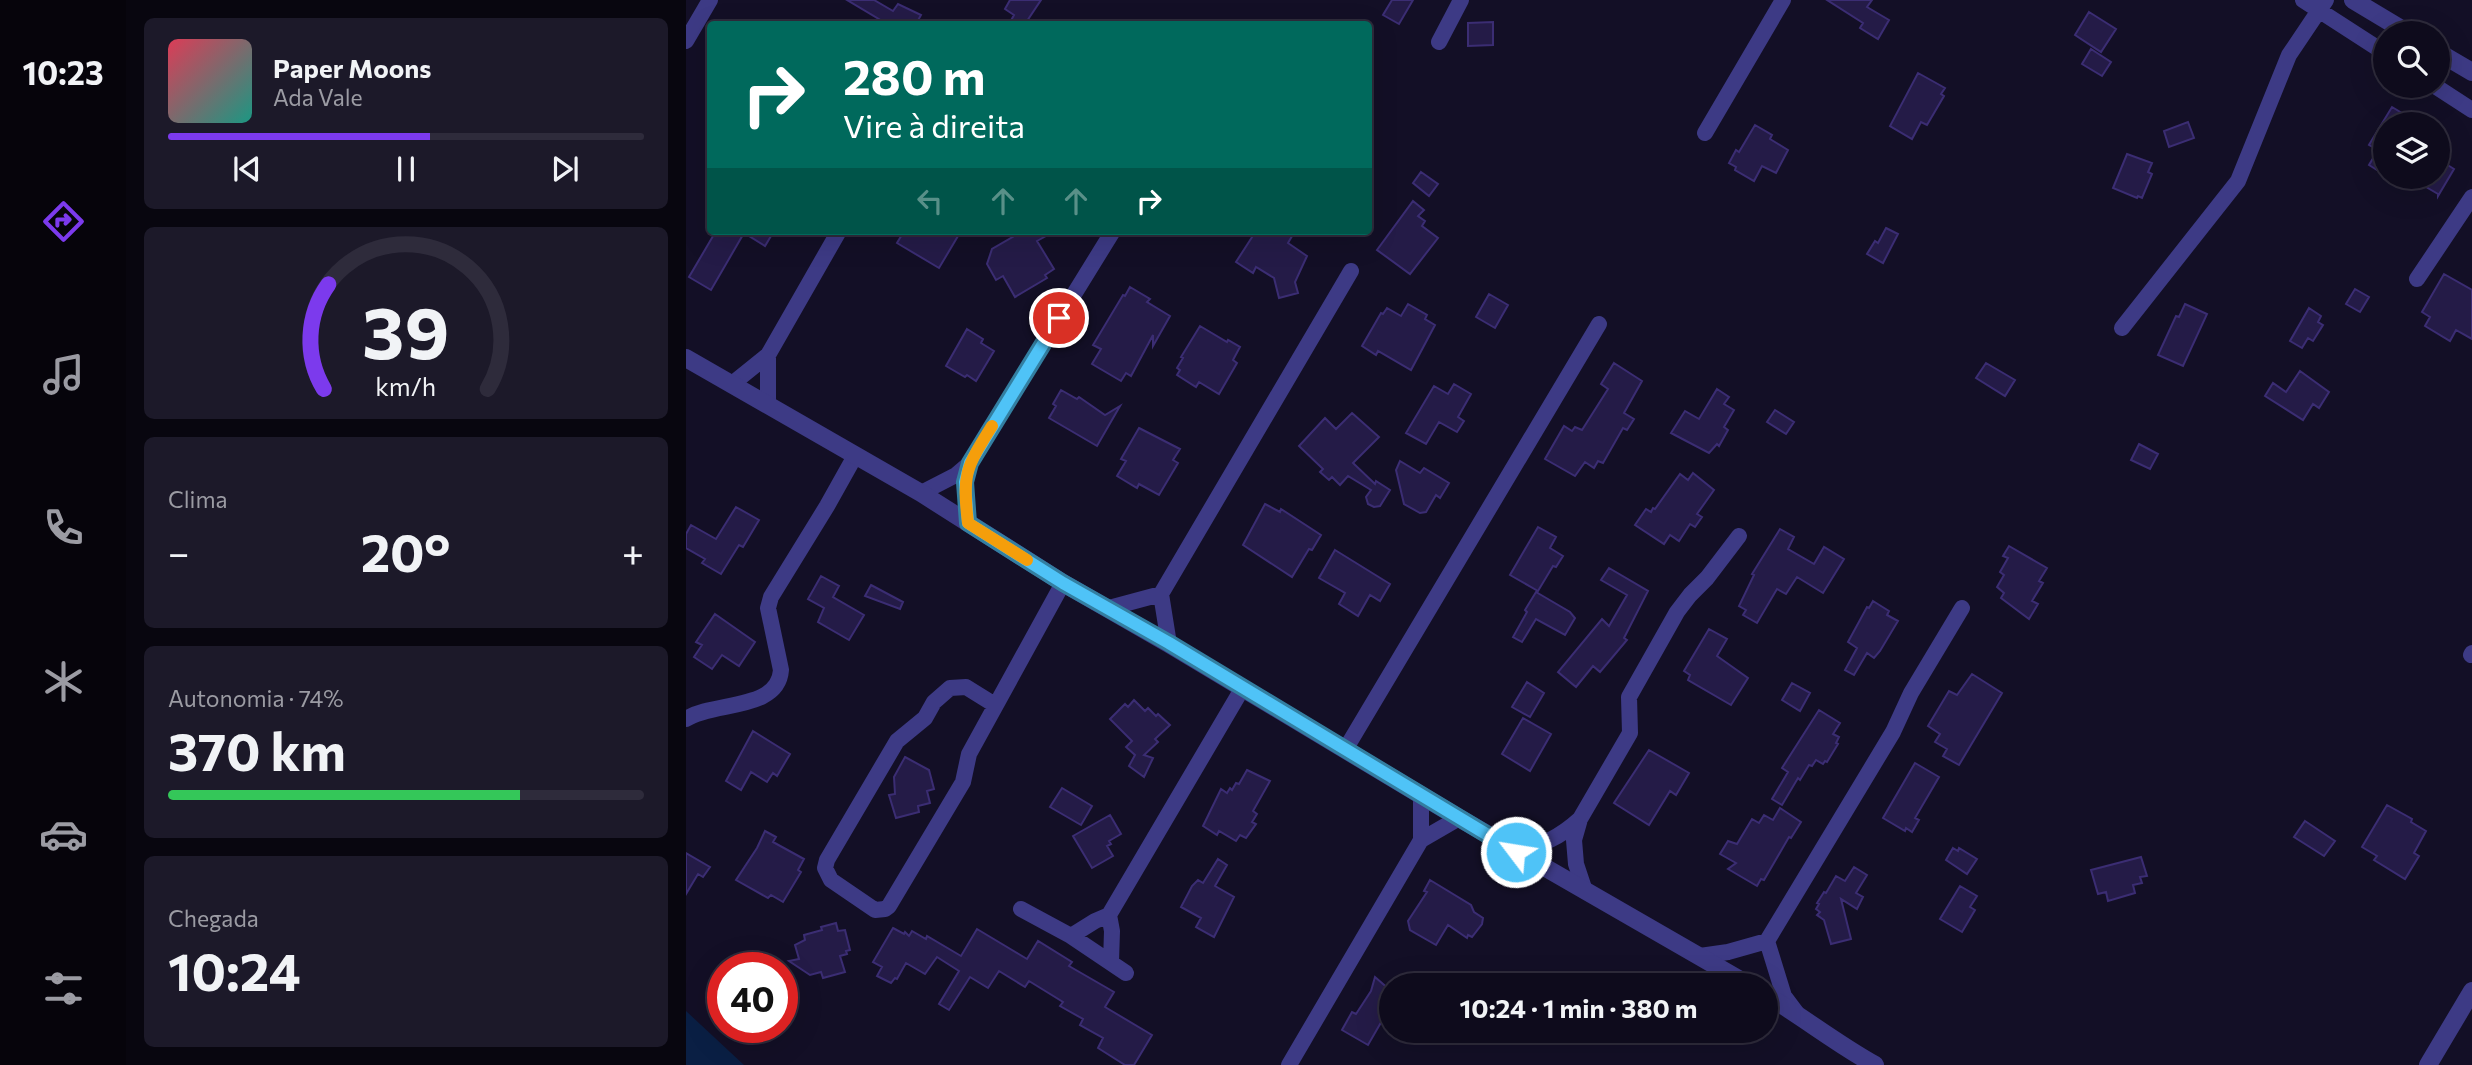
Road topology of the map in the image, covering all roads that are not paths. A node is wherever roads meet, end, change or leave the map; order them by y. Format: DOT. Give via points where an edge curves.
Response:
graph roads {
  1 [pos="710,0"];
  2 [pos="1461,0"];
  3 [pos="1783,0"];
  4 [pos="2302,0"];
  5 [pos="2353,0"];
  6 [pos="2323,5"];
  7 [pos="2388,21"];
  8 [pos="686,40"];
  9 [pos="1438,42"];
  10 [pos="2373,44"];
  11 [pos="2450,59"];
  12 [pos="2472,72"];
  13 [pos="2450,96"];
  14 [pos="2472,110"];
  15 [pos="1705,133"];
  16 [pos="2472,197"];
  17 [pos="837,235"];
  18 [pos="1111,235"];
  19 [pos="1351,271"];
  20 [pos="2417,279"];
  21 [pos="1599,324"];
  22 [pos="2122,328"];
  23 [pos="768,355"];
  24 [pos="686,358"];
  25 [pos="732,384"];
  26 [pos="768,404"];
  27 [pos="855,456"];
  28 [pos="970,463"];
  29 [pos="921,493"];
  30 [pos="968,523"];
  31 [pos="1739,536"];
  32 [pos="1063,583"];
  33 [pos="1161,594"];
  34 [pos="1109,608"];
  35 [pos="1962,608"];
  36 [pos="1169,643"];
  37 [pos="1242,689"];
  38 [pos="995,705"];
  39 [pos="686,719"];
  40 [pos="1345,750"];
  41 [pos="1421,795"];
  42 [pos="1459,818"];
  43 [pos="1580,819"];
  44 [pos="1421,840"];
  45 [pos="1516,852"];
  46 [pos="1585,891"];
  47 [pos="1021,909"];
  48 [pos="1109,915"];
  49 [pos="1071,936"];
  50 [pos="1767,942"];
  51 [pos="1700,956"];
  52 [pos="1111,962"];
  53 [pos="1126,973"];
  54 [pos="1729,973"];
  55 [pos="2472,991"];
  56 [pos="1778,1002"];
  57 [pos="1797,1014"];
  58 [pos="1289,1065"];
  59 [pos="1875,1065"];
  60 [pos="2428,1065"];
  1 -- 8 [label="street"];
  2 -- 9 [label="street"];
  3 -- 15 [label="street"];
  4 -- 6 [label="street"];
  5 -- 7 [label="street"];
  6 -- 10 [label="street"];
  6 -- 22 [label="street" via="2289,55 2238,181"];
  11 -- 12 [label="street"];
  13 -- 14 [label="street"];
  16 -- 20 [label="street"];
  17 -- 23 [label="street"];
  18 -- 28 [label="street"];
  19 -- 33 [label="street"];
  21 -- 40 [label="street"];
  23 -- 25 [label="street"];
  23 -- 26 [label="street"];
  24 -- 25 [label="street"];
  25 -- 26 [label="street"];
  26 -- 27 [label="street"];
  27 -- 29 [label="street"];
  27 -- 39 [label="street" via="771,597 768,608 781,670 776,688 767,696"];
  28 -- 29 [label="street"];
  28 -- 30 [label="street" via="965,482"];
  29 -- 30 [label="street"];
  30 -- 32 [label="street"];
  31 -- 43 [label="street" via="1676,612 1629,697 1630,733"];
  32 -- 34 [label="street"];
  32 -- 38 [label="street"];
  33 -- 34 [label="street"];
  33 -- 36 [label="street"];
  34 -- 36 [label="street"];
  35 -- 50 [label="street"];
  36 -- 37 [label="street"];
  37 -- 40 [label="street"];
  37 -- 48 [label="street"];
  38 -- 38 [label="street" via="969,754 964,782 889,905 875,910 831,880 825,868 827,860 897,741 925,718 950,688 966,687"];
  40 -- 41 [label="street"];
  41 -- 42 [label="street"];
  41 -- 44 [label="street"];
  42 -- 44 [label="street"];
  42 -- 45 [label="street"];
  43 -- 45 [label="street" via="1563,835"];
  43 -- 46 [label="street" via="1574,840"];
  44 -- 58 [label="street"];
  45 -- 46 [label="street"];
  46 -- 51 [label="street"];
  47 -- 49 [label="street"];
  48 -- 49 [label="street"];
  48 -- 52 [label="street"];
  49 -- 52 [label="street"];
  50 -- 51 [label="street"];
  50 -- 57 [label="street" via="1784,996"];
  51 -- 54 [label="street"];
  52 -- 53 [label="street"];
  55 -- 60 [label="street"];
  56 -- 57 [label="street"];
  57 -- 59 [label="street"];
}
